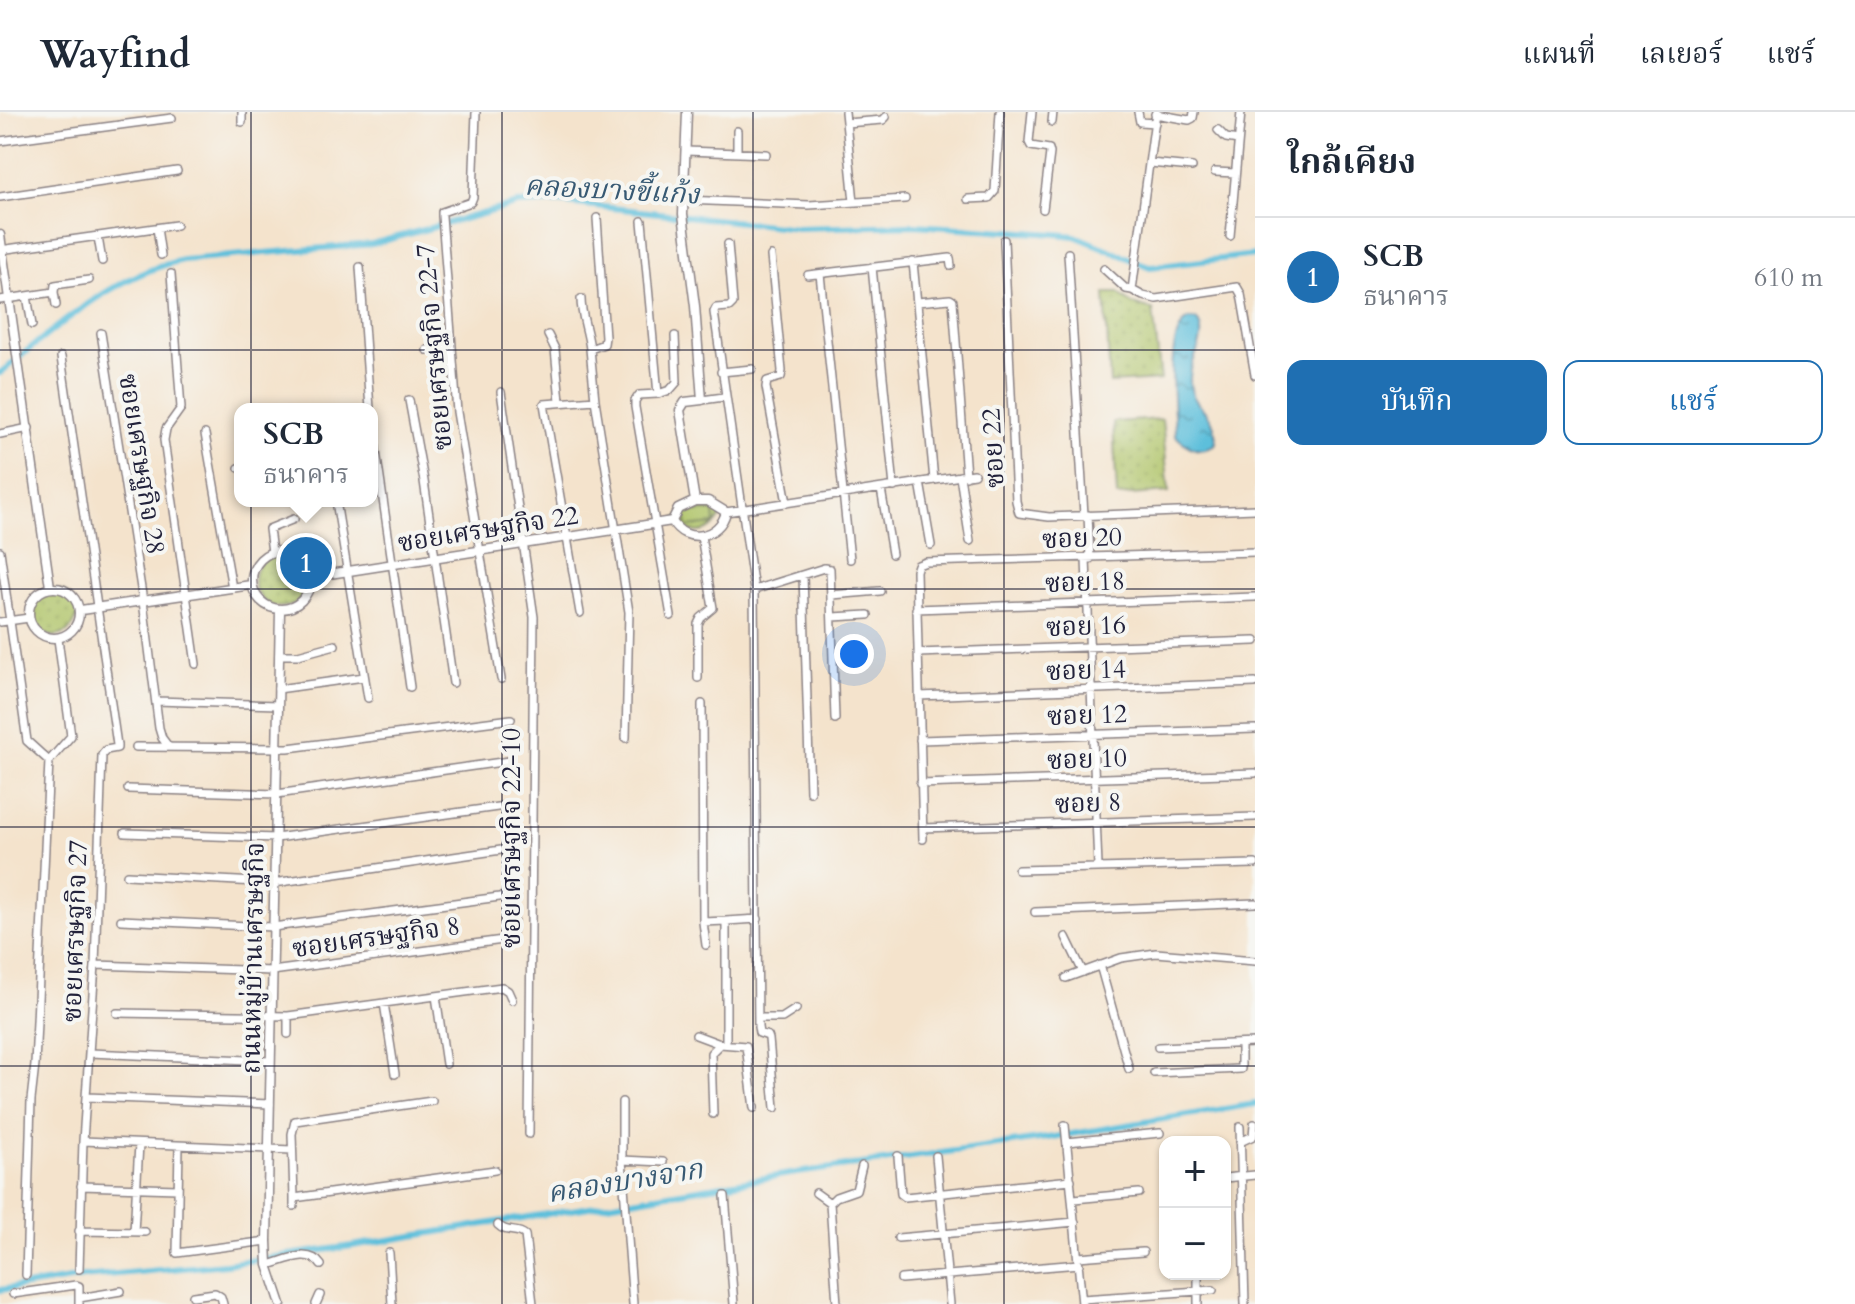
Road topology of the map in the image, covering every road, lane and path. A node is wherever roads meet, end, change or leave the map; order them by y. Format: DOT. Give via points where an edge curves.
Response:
graph roads {
  1 [pos="242,112"];
  2 [pos="476,112"];
  3 [pos="687,112"];
  4 [pos="845,112"];
  5 [pos="1000,112"];
  6 [pos="1032,112"];
  7 [pos="1053,112"];
  8 [pos="1138,112"];
  9 [pos="1194,112"];
  10 [pos="1241,112"];
  11 [pos="886,117"];
  12 [pos="1155,117"];
  13 [pos="172,118"];
  14 [pos="242,122"];
  15 [pos="1052,122"];
  16 [pos="846,123"];
  17 [pos="1218,130"];
  18 [pos="737,131"];
  19 [pos="1238,140"];
  20 [pos="0,141"];
  21 [pos="686,151"];
  22 [pos="737,153"];
  23 [pos="766,154"];
  24 [pos="1150,163"];
  25 [pos="1192,167"];
  26 [pos="177,171"];
  27 [pos="1215,172"];
  28 [pos="1235,173"];
  29 [pos="0,197"];
  30 [pos="905,199"];
  31 [pos="968,199"];
  32 [pos="684,200"];
  33 [pos="854,202"];
  34 [pos="1043,209"];
  35 [pos="597,218"];
  36 [pos="642,221"];
  37 [pos="176,225"];
  38 [pos="157,228"];
  39 [pos="0,235"];
  40 [pos="1230,236"];
  41 [pos="98,237"];
  42 [pos="1004,240"];
  43 [pos="728,244"];
  44 [pos="1,250"];
  45 [pos="1068,253"];
  46 [pos="161,255"];
  47 [pos="771,256"];
  48 [pos="102,261"];
  49 [pos="913,262"];
  50 [pos="951,266"];
  51 [pos="360,267"];
  52 [pos="872,267"];
  53 [pos="1104,269"];
  54 [pos="171,274"];
  55 [pos="820,274"];
  56 [pos="808,275"];
  57 [pos="89,280"];
  58 [pos="1132,290"];
  59 [pos="54,292"];
  60 [pos="27,296"];
  61 [pos="10,298"];
  62 [pos="581,299"];
  63 [pos="0,300"];
  64 [pos="917,302"];
  65 [pos="56,305"];
  66 [pos="714,314"];
  67 [pos="695,316"];
  68 [pos="32,325"];
  69 [pos="101,333"];
  70 [pos="548,335"];
  71 [pos="675,336"];
  72 [pos="451,348"];
  73 [pos="590,349"];
  74 [pos="427,350"];
  75 [pos="61,357"];
  76 [pos="752,369"];
  77 [pos="721,372"];
  78 [pos="1255,375"];
  79 [pos="501,392"];
  80 [pos="658,394"];
  81 [pos="724,397"];
  82 [pos="409,400"];
  83 [pos="595,400"];
  84 [pos="702,400"];
  85 [pos="560,401"];
  86 [pos="370,403"];
  87 [pos="29,428"];
  88 [pos="0,434"];
  89 [pos="205,434"];
  90 [pos="378,466"];
  91 [pos="966,475"];
  92 [pos="934,480"];
  93 [pos="920,482"];
  94 [pos="894,487"];
  95 [pos="881,489"];
  96 [pos="842,494"];
  97 [pos="695,501"];
  98 [pos="787,503"];
  99 [pos="337,507"];
  100 [pos="1255,509"];
  101 [pos="741,510"];
  102 [pos="726,512"];
  103 [pos="1086,515"];
  104 [pos="294,519"];
  105 [pos="672,521"];
  106 [pos="655,523"];
  107 [pos="615,529"];
  108 [pos="701,536"];
  109 [pos="567,537"];
  110 [pos="970,541"];
  111 [pos="524,543"];
  112 [pos="931,545"];
  113 [pos="478,550"];
  114 [pos="0,551"];
  115 [pos="272,552"];
  116 [pos="1255,552"];
  117 [pos="892,554"];
  118 [pos="435,558"];
  119 [pos="850,559"];
  120 [pos="1088,559"];
  121 [pos="392,565"];
  122 [pos="347,571"];
  123 [pos="803,576"];
  124 [pos="310,577"];
  125 [pos="251,585"];
  126 [pos="50,587"];
  127 [pos="232,588"];
  128 [pos="754,590"];
  129 [pos="880,591"];
  130 [pos="186,595"];
  131 [pos="832,595"];
  132 [pos="1255,597"];
  133 [pos="143,601"];
  134 [pos="1088,601"];
  135 [pos="98,608"];
  136 [pos="916,609"];
  137 [pos="81,610"];
  138 [pos="280,611"];
  139 [pos="580,613"];
  140 [pos="868,615"];
  141 [pos="671,616"];
  142 [pos="833,617"];
  143 [pos="29,618"];
  144 [pos="4,621"];
  145 [pos="58,639"];
  146 [pos="1255,641"];
  147 [pos="335,645"];
  148 [pos="1090,646"];
  149 [pos="918,653"];
  150 [pos="279,655"];
  151 [pos="196,664"];
  152 [pos="364,677"];
  153 [pos="698,678"];
  154 [pos="501,679"];
  155 [pos="453,683"];
  156 [pos="1255,683"];
  157 [pos="410,687"];
  158 [pos="278,689"];
  159 [pos="1091,690"];
  160 [pos="919,696"];
  161 [pos="368,698"];
  162 [pos="156,701"];
  163 [pos="702,704"];
  164 [pos="278,705"];
  165 [pos="511,719"];
  166 [pos="835,719"];
  167 [pos="1255,729"];
  168 [pos="1092,735"];
  169 [pos="626,738"];
  170 [pos="920,740"];
  171 [pos="168,746"];
  172 [pos="136,747"];
  173 [pos="277,749"];
  174 [pos="49,761"];
  175 [pos="509,761"];
  176 [pos="1255,773"];
  177 [pos="1094,779"];
  178 [pos="920,784"];
  179 [pos="128,789"];
  180 [pos="810,792"];
  181 [pos="277,794"];
  182 [pos="512,805"];
  183 [pos="1255,817"];
  184 [pos="1096,823"];
  185 [pos="923,828"];
  186 [pos="125,833"];
  187 [pos="276,838"];
  188 [pos="923,839"];
  189 [pos="508,849"];
  190 [pos="1255,864"];
  191 [pos="1098,867"];
  192 [pos="1018,870"];
  193 [pos="127,875"];
  194 [pos="274,883"];
  195 [pos="1255,903"];
  196 [pos="1035,912"];
  197 [pos="758,919"];
  198 [pos="121,920"];
  199 [pos="726,921"];
  200 [pos="703,922"];
  201 [pos="273,927"];
  202 [pos="1066,937"];
  203 [pos="706,945"];
  204 [pos="1255,961"];
  205 [pos="95,965"];
  206 [pos="1100,965"];
  207 [pos="272,971"];
  208 [pos="1083,972"];
  209 [pos="1066,978"];
  210 [pos="436,996"];
  211 [pos="512,1000"];
  212 [pos="384,1003"];
  213 [pos="796,1009"];
  214 [pos="117,1013"];
  215 [pos="299,1015"];
  216 [pos="288,1016"];
  217 [pos="272,1017"];
  218 [pos="758,1018"];
  219 [pos="300,1026"];
  220 [pos="288,1034"];
  221 [pos="696,1035"];
  222 [pos="1255,1043"];
  223 [pos="723,1044"];
  224 [pos="1241,1044"];
  225 [pos="1158,1047"];
  226 [pos="90,1053"];
  227 [pos="270,1061"];
  228 [pos="446,1064"];
  229 [pos="1129,1069"];
  230 [pos="1154,1073"];
  231 [pos="395,1074"];
  232 [pos="86,1097"];
  233 [pos="432,1101"];
  234 [pos="622,1102"];
  235 [pos="270,1104"];
  236 [pos="754,1108"];
  237 [pos="775,1108"];
  238 [pos="713,1114"];
  239 [pos="1254,1124"];
  240 [pos="1065,1125"];
  241 [pos="1240,1127"];
  242 [pos="1160,1133"];
  243 [pos="529,1134"];
  244 [pos="83,1141"];
  245 [pos="1067,1142"];
  246 [pos="1240,1142"];
  247 [pos="139,1144"];
  248 [pos="179,1146"];
  249 [pos="268,1149"];
  250 [pos="292,1150"];
  251 [pos="898,1156"];
  252 [pos="936,1156"];
  253 [pos="622,1160"];
  254 [pos="663,1162"];
  255 [pos="862,1166"];
  256 [pos="495,1170"];
  257 [pos="1255,1175"];
  258 [pos="1231,1178"];
  259 [pos="1241,1178"];
  260 [pos="1071,1180"];
  261 [pos="81,1186"];
  262 [pos="136,1188"];
  263 [pos="177,1189"];
  264 [pos="816,1193"];
  265 [pos="1139,1193"];
  266 [pos="939,1194"];
  267 [pos="725,1196"];
  268 [pos="1074,1199"];
  269 [pos="830,1203"];
  270 [pos="1075,1222"];
  271 [pos="498,1225"];
  272 [pos="79,1231"];
  273 [pos="134,1232"];
  274 [pos="145,1232"];
  275 [pos="943,1234"];
  276 [pos="898,1238"];
  277 [pos="267,1244"];
  278 [pos="1143,1252"];
  279 [pos="389,1253"];
  280 [pos="1079,1260"];
  281 [pos="267,1262"];
  282 [pos="321,1265"];
  283 [pos="79,1269"];
  284 [pos="26,1275"];
  285 [pos="946,1275"];
  286 [pos="901,1279"];
  287 [pos="1198,1280"];
  288 [pos="1213,1290"];
  289 [pos="121,1291"];
  290 [pos="1198,1291"];
  291 [pos="13,1294"];
  292 [pos="320,1295"];
  293 [pos="193,1296"];
  294 [pos="79,1301"];
  295 [pos="1082,1302"];
  296 [pos="223,1304"];
  297 [pos="281,1304"];
  298 [pos="316,1304"];
  299 [pos="392,1304"];
  300 [pos="533,1304"];
  301 [pos="633,1304"];
  302 [pos="734,1304"];
  303 [pos="837,1304"];
  304 [pos="950,1304"];
  305 [pos="1198,1304"];
  306 [pos="1245,1304"];
  1 -- 14 [label="street"];
  2 -- 72 [label="street, ซอยเศรษฐกิจ 22-7" via="473,197 442,212"];
  3 -- 21 [label="street"];
  4 -- 16 [label="street"];
  5 -- 31 [label="street" via="995,191 989,198"];
  6 -- 34 [label="street" via="1029,142 1050,153"];
  7 -- 15 [label="street"];
  8 -- 12 [label="street" via="1140,122"];
  9 -- 12 [label="street" via="1189,120"];
  10 -- 19 [label="street"];
  11 -- 16 [label="street"];
  12 -- 24 [label="street"];
  13 -- 20 [label="street"];
  16 -- 33 [label="street"];
  17 -- 19 [label="street"];
  18 -- 22 [label="street"];
  19 -- 28 [label="street"];
  21 -- 22 [label="street"];
  21 -- 32 [label="street"];
  22 -- 23 [label="street"];
  24 -- 25 [label="street"];
  24 -- 58 [label="street"];
  26 -- 29 [label="street"];
  27 -- 28 [label="street"];
  28 -- 40 [label="street"];
  30 -- 33 [label="street"];
  32 -- 33 [label="street"];
  32 -- 67 [label="street"];
  35 -- 73 [label="street" via="606,331 604,344"];
  36 -- 80 [label="street"];
  37 -- 38 [label="street"];
  38 -- 41 [label="street"];
  38 -- 46 [label="street"];
  39 -- 44 [label="street"];
  41 -- 44 [label="street"];
  41 -- 48 [label="street"];
  42 -- 103 [label="street, ซอย 22" via="1017,508 1033,517"];
  43 -- 66 [label="street" via="733,303 716,308"];
  44 -- 61 [label="street"];
  45 -- 103 [label="street"];
  47 -- 98 [label="street" via="782,371 766,387"];
  49 -- 50 [label="street" via="950,258"];
  49 -- 52 [label="street"];
  49 -- 64 [label="street"];
  51 -- 86 [label="street"];
  52 -- 55 [label="street"];
  52 -- 94 [label="street"];
  53 -- 58 [label="street"];
  54 -- 130 [label="street" via="181,408 164,440"];
  55 -- 56 [label="street"];
  55 -- 96 [label="street"];
  57 -- 59 [label="street" via="55,285"];
  58 -- 78 [label="street" via="1156,299 1237,287"];
  59 -- 60 [label="street"];
  59 -- 65 [label="street"];
  60 -- 61 [label="street"];
  60 -- 68 [label="street"];
  61 -- 63 [label="street"];
  61 -- 87 [label="street"];
  62 -- 73 [label="street"];
  64 -- 91 [label="street" via="953,301"];
  64 -- 92 [label="street"];
  66 -- 67 [label="street"];
  66 -- 77 [label="street"];
  67 -- 84 [label="street"];
  69 -- 133 [label="street, ซอยเศรษฐกิจ 28"];
  70 -- 85 [label="street" via="555,349"];
  71 -- 80 [label="street" via="677,382"];
  72 -- 74 [label="street"];
  72 -- 113 [label="street, ซอยเศรษฐกิจ 22-7"];
  73 -- 83 [label="street"];
  75 -- 135 [label="street"];
  76 -- 77 [label="street"];
  77 -- 81 [label="street"];
  79 -- 111 [label="street, ซอยเศรษฐกิจ 22-10"];
  80 -- 106 [label="street" via="639,395 635,401"];
  81 -- 84 [label="street"];
  81 -- 101 [label="street"];
  82 -- 118 [label="street"];
  83 -- 85 [label="street"];
  83 -- 107 [label="street"];
  84 -- 97 [label="street" via="685,402 680,410"];
  85 -- 109 [label="street" via="544,404"];
  87 -- 88 [label="street"];
  87 -- 126 [label="street"];
  89 -- 127 [label="street"];
  90 -- 121 [label="street"];
  91 -- 92 [label="street"];
  91 -- 110 [label="street"];
  92 -- 93 [label="street"];
  93 -- 94 [label="street"];
  93 -- 112 [label="street"];
  94 -- 95 [label="street"];
  95 -- 96 [label="street"];
  95 -- 117 [label="street"];
  96 -- 98 [label="street"];
  96 -- 119 [label="street"];
  97 -- 102 [label="street" via="708,501"];
  97 -- 105 [label="street" via="678,509"];
  98 -- 101 [label="street"];
  99 -- 122 [label="street"];
  100 -- 103 [label="street, ซอย 22"];
  101 -- 102 [label="street"];
  101 -- 128 [label="street"];
  102 -- 108 [label="street" via="718,528"];
  103 -- 120 [label="street"];
  104 -- 115 [label="street" via="269,529"];
  105 -- 106 [label="street, ซอยเศรษฐกิจ 22"];
  105 -- 108 [label="street" via="682,531"];
  106 -- 107 [label="street, ซอยเศรษฐกิจ 22"];
  106 -- 141 [label="street"];
  107 -- 109 [label="street, ซอยเศรษฐกิจ 22"];
  107 -- 169 [label="street" via="629,612"];
  108 -- 153 [label="street" via="713,608 699,621"];
  109 -- 111 [label="street, ซอยเศรษฐกิจ 22"];
  109 -- 139 [label="street"];
  111 -- 113 [label="street, ซอยเศรษฐกิจ 22"];
  111 -- 243 [label="street, ซอยเศรษฐกิจ 22-10" via="534,617"];
  113 -- 118 [label="street, ซอยเศรษฐกิจ 22"];
  113 -- 154 [label="street, ซอยเศรษฐกิจ 22-7"];
  114 -- 144 [label="street"];
  115 -- 124 [label="street" via="296,554"];
  115 -- 125 [label="street" via="255,565"];
  116 -- 120 [label="street, ซอย 20"];
  118 -- 121 [label="street, ซอยเศรษฐกิจ 22"];
  118 -- 155 [label="street"];
  120 -- 134 [label="street"];
  120 -- 136 [label="street, ซอย 20" via="926,562 916,571"];
  121 -- 122 [label="street, ซอยเศรษฐกิจ 22"];
  121 -- 157 [label="street"];
  122 -- 124 [label="street, ซอยเศรษฐกิจ 22"];
  122 -- 152 [label="street"];
  123 -- 128 [label="street"];
  123 -- 131 [label="street" via="828,568"];
  123 -- 180 [label="street"];
  124 -- 138 [label="street" via="300,603"];
  125 -- 127 [label="street"];
  125 -- 138 [label="street" via="256,598"];
  126 -- 137 [label="street" via="68,593"];
  126 -- 143 [label="street" via="32,601"];
  127 -- 130 [label="street"];
  128 -- 197 [label="street"];
  129 -- 131 [label="street"];
  130 -- 133 [label="street"];
  130 -- 151 [label="street"];
  131 -- 142 [label="street"];
  132 -- 134 [label="street, ซอย 18"];
  133 -- 135 [label="street"];
  133 -- 162 [label="street, ซอยเศรษฐกิจ 28"];
  134 -- 136 [label="street, ซอย 18"];
  134 -- 148 [label="street"];
  135 -- 137 [label="street"];
  135 -- 205 [label="street, ซอยเศรษฐกิจ 27" via="117,748 102,755"];
  136 -- 149 [label="street"];
  137 -- 145 [label="street" via="75,628"];
  138 -- 150 [label="street, ถนนหมู่บ้านเศรษฐกิจ"];
  140 -- 142 [label="street"];
  142 -- 166 [label="street"];
  143 -- 144 [label="street"];
  143 -- 145 [label="street" via="38,634"];
  144 -- 174 [label="street" via="27,741"];
  145 -- 174 [label="street" via="71,736"];
  146 -- 148 [label="street, ซอย 16"];
  147 -- 150 [label="street"];
  148 -- 149 [label="street, ซอย 16"];
  148 -- 159 [label="street"];
  149 -- 160 [label="street"];
  150 -- 158 [label="street, ถนนหมู่บ้านเศรษฐกิจ"];
  152 -- 158 [label="street"];
  152 -- 161 [label="street"];
  156 -- 159 [label="street, ซอย 14"];
  158 -- 164 [label="street, ถนนหมู่บ้านเศรษฐกิจ"];
  159 -- 160 [label="street, ซอย 14"];
  159 -- 168 [label="street"];
  160 -- 170 [label="street"];
  162 -- 164 [label="street"];
  162 -- 171 [label="street, ซอยเศรษฐกิจ 28" via="160,733"];
  163 -- 200 [label="street"];
  164 -- 173 [label="street, ถนนหมู่บ้านเศรษฐกิจ"];
  165 -- 173 [label="street"];
  167 -- 168 [label="street, ซอย 12"];
  168 -- 170 [label="street, ซอย 12"];
  168 -- 177 [label="street"];
  170 -- 178 [label="street"];
  171 -- 172 [label="street"];
  171 -- 173 [label="street"];
  173 -- 181 [label="street, ถนนหมู่บ้านเศรษฐกิจ"];
  174 -- 284 [label="street"];
  175 -- 181 [label="street"];
  176 -- 177 [label="street, ซอย 10"];
  177 -- 178 [label="street, ซอย 10"];
  177 -- 184 [label="street"];
  178 -- 185 [label="street"];
  179 -- 181 [label="street"];
  181 -- 187 [label="street, ถนนหมู่บ้านเศรษฐกิจ"];
  182 -- 187 [label="street"];
  183 -- 184 [label="street, ซอย 8"];
  184 -- 185 [label="street, ซอย 8"];
  184 -- 191 [label="street"];
  185 -- 188 [label="street"];
  186 -- 187 [label="street"];
  187 -- 194 [label="street, ถนนหมู่บ้านเศรษฐกิจ"];
  189 -- 194 [label="street"];
  190 -- 191 [label="street"];
  191 -- 192 [label="street"];
  193 -- 194 [label="street"];
  194 -- 201 [label="street, ถนนหมู่บ้านเศรษฐกิจ"];
  195 -- 196 [label="street"];
  197 -- 199 [label="street"];
  197 -- 218 [label="street"];
  198 -- 201 [label="street"];
  199 -- 200 [label="street"];
  199 -- 223 [label="street"];
  200 -- 203 [label="street"];
  201 -- 207 [label="street, ถนนหมู่บ้านเศรษฐกิจ"];
  201 -- 207 [label="street, ซอยเศรษฐกิจ 8" via="503,896 512,899 512,933 503,940"];
  202 -- 208 [label="street"];
  204 -- 206 [label="street" via="1156,953"];
  205 -- 207 [label="street"];
  205 -- 226 [label="street, ซอยเศรษฐกิจ 27"];
  206 -- 208 [label="street"];
  206 -- 229 [label="street"];
  207 -- 217 [label="street, ถนนหมู่บ้านเศรษฐกิจ"];
  208 -- 209 [label="street"];
  210 -- 211 [label="street" via="502,987"];
  210 -- 212 [label="street"];
  210 -- 228 [label="street"];
  212 -- 215 [label="street"];
  212 -- 231 [label="street"];
  213 -- 218 [label="street" via="782,1018"];
  214 -- 217 [label="street"];
  215 -- 216 [label="street"];
  215 -- 219 [label="street"];
  216 -- 217 [label="street"];
  216 -- 220 [label="street"];
  217 -- 227 [label="street, ถนนหมู่บ้านเศรษฐกิจ"];
  218 -- 237 [label="street" via="759,1033 769,1039"];
  221 -- 223 [label="street"];
  222 -- 224 [label="street"];
  223 -- 236 [label="street" via="748,1049"];
  223 -- 238 [label="street" via="711,1053"];
  224 -- 225 [label="street"];
  224 -- 230 [label="street" via="1241,1069"];
  226 -- 227 [label="street"];
  226 -- 232 [label="street, ซอยเศรษฐกิจ 27"];
  227 -- 235 [label="street, ถนนหมู่บ้านเศรษฐกิจ"];
  232 -- 235 [label="street"];
  232 -- 244 [label="street, ซอยเศรษฐกิจ 27"];
  233 -- 250 [label="street" via="295,1121"];
  234 -- 253 [label="street"];
  235 -- 249 [label="street, ถนนหมู่บ้านเศรษฐกิจ"];
  239 -- 246 [label="street" via="1253,1136"];
  240 -- 245 [label="street"];
  241 -- 246 [label="street"];
  242 -- 245 [label="street"];
  244 -- 247 [label="street"];
  244 -- 261 [label="street, ซอยเศรษฐกิจ 27"];
  245 -- 260 [label="street"];
  246 -- 259 [label="street"];
  247 -- 248 [label="street"];
  247 -- 262 [label="street"];
  248 -- 249 [label="street"];
  248 -- 263 [label="street"];
  249 -- 250 [label="street"];
  249 -- 277 [label="street, ถนนหมู่บ้านเศรษฐกิจ"];
  250 -- 256 [label="street" via="294,1202"];
  251 -- 266 [label="street" via="902,1196"];
  252 -- 266 [label="street"];
  253 -- 254 [label="street"];
  253 -- 301 [label="street"];
  255 -- 269 [label="street" via="856,1190"];
  257 -- 259 [label="street"];
  258 -- 259 [label="street"];
  259 -- 306 [label="street"];
  260 -- 266 [label="street"];
  260 -- 268 [label="street"];
  261 -- 262 [label="street"];
  261 -- 272 [label="street, ซอยเศรษฐกิจ 27"];
  262 -- 263 [label="street"];
  262 -- 273 [label="street"];
  263 -- 277 [label="street" via="177,1253"];
  264 -- 269 [label="street"];
  265 -- 268 [label="street"];
  266 -- 275 [label="street"];
  267 -- 302 [label="street"];
  268 -- 270 [label="street"];
  269 -- 303 [label="street"];
  270 -- 275 [label="street"];
  270 -- 280 [label="street"];
  271 -- 300 [label="street" via="525,1235"];
  272 -- 273 [label="street"];
  272 -- 283 [label="street, ซอยเศรษฐกิจ 27"];
  273 -- 274 [label="street"];
  275 -- 276 [label="street"];
  275 -- 285 [label="street"];
  277 -- 281 [label="street, ถนนหมู่บ้านเศรษฐกิจ"];
  278 -- 280 [label="street"];
  279 -- 299 [label="street"];
  280 -- 285 [label="street"];
  280 -- 295 [label="street"];
  281 -- 282 [label="street" via="306,1255"];
  281 -- 297 [label="street, ถนนหมู่บ้านเศรษฐกิจ"];
  285 -- 286 [label="street"];
  285 -- 304 [label="street"];
  287 -- 290 [label="street"];
  288 -- 290 [label="street"];
  289 -- 294 [label="street"];
  290 -- 295 [label="street"];
  290 -- 305 [label="street"];
  291 -- 294 [label="street" via="76,1285"];
  292 -- 298 [label="street"];
  293 -- 296 [label="street" via="215,1293"];
}
